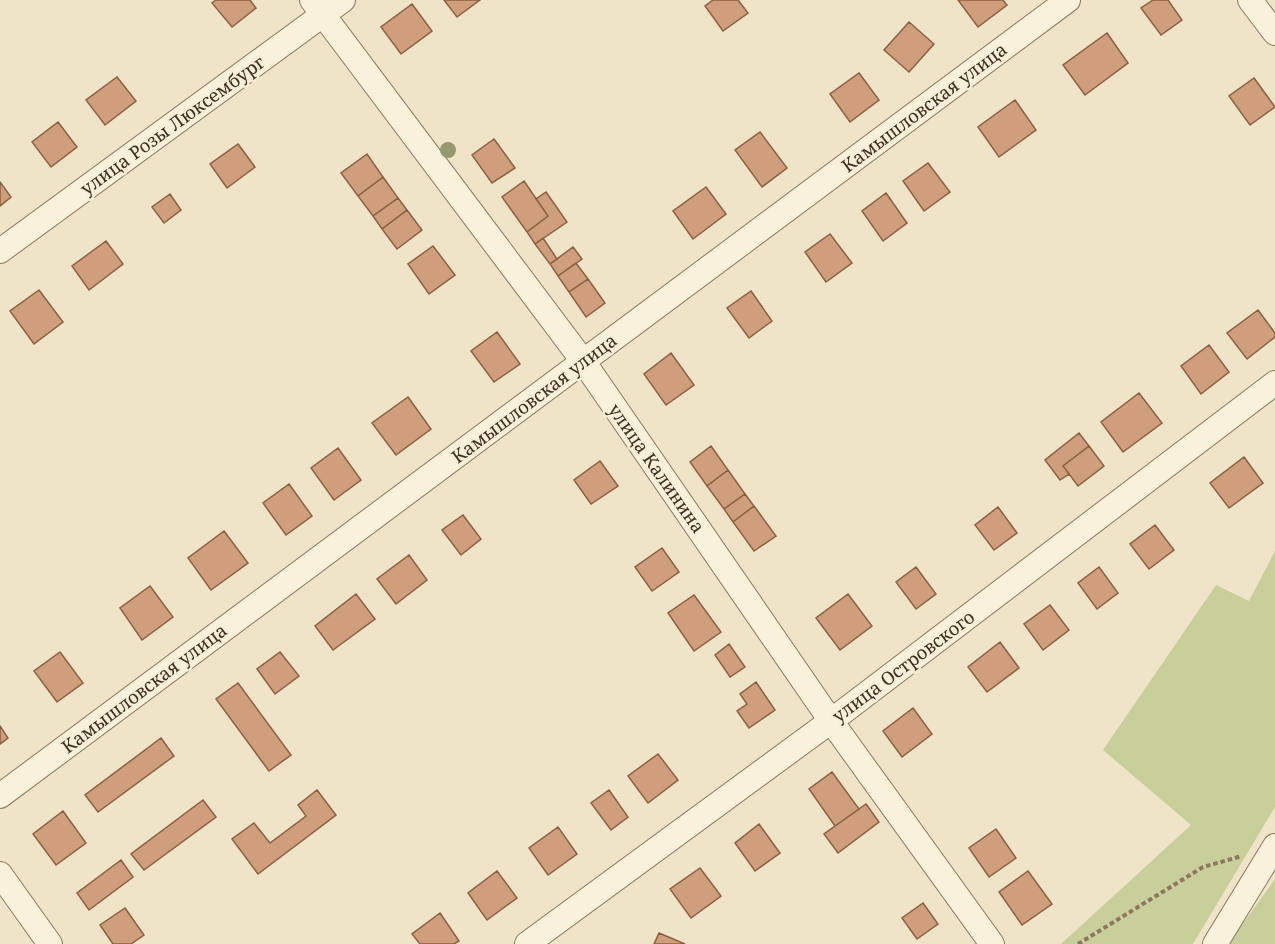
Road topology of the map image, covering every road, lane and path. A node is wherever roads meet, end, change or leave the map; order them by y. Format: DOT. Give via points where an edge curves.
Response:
graph roads {
  1 [pos="344,0"];
  2 [pos="1068,0"];
  3 [pos="1250,0"];
  4 [pos="318,7"];
  5 [pos="1275,33"];
  6 [pos="0,251"];
  7 [pos="583,361"];
  8 [pos="1275,383"];
  9 [pos="831,721"];
  10 [pos="0,796"];
  11 [pos="1275,846"];
  12 [pos="0,874"];
  13 [pos="50,944"];
  14 [pos="527,944"];
  15 [pos="992,944"];
  16 [pos="1078,944"];
  17 [pos="1215,944"];
  1 -- 4 [label="street, улица Розы Люксембург"];
  2 -- 7 [label="street, Камышловская улица"];
  3 -- 5 [label="street"];
  4 -- 6 [label="street, улица Розы Люксембург"];
  4 -- 7 [label="street, улица Калинина"];
  7 -- 9 [label="street, улица Калинина"];
  7 -- 10 [label="street, Камышловская улица"];
  8 -- 9 [label="street, улица Островского"];
  9 -- 14 [label="street, улица Островского"];
  9 -- 15 [label="street, улица Калинина"];
  11 -- 16 [label="path" via="1203,867"];
  11 -- 17 [label="street"];
  12 -- 13 [label="street"];
}
